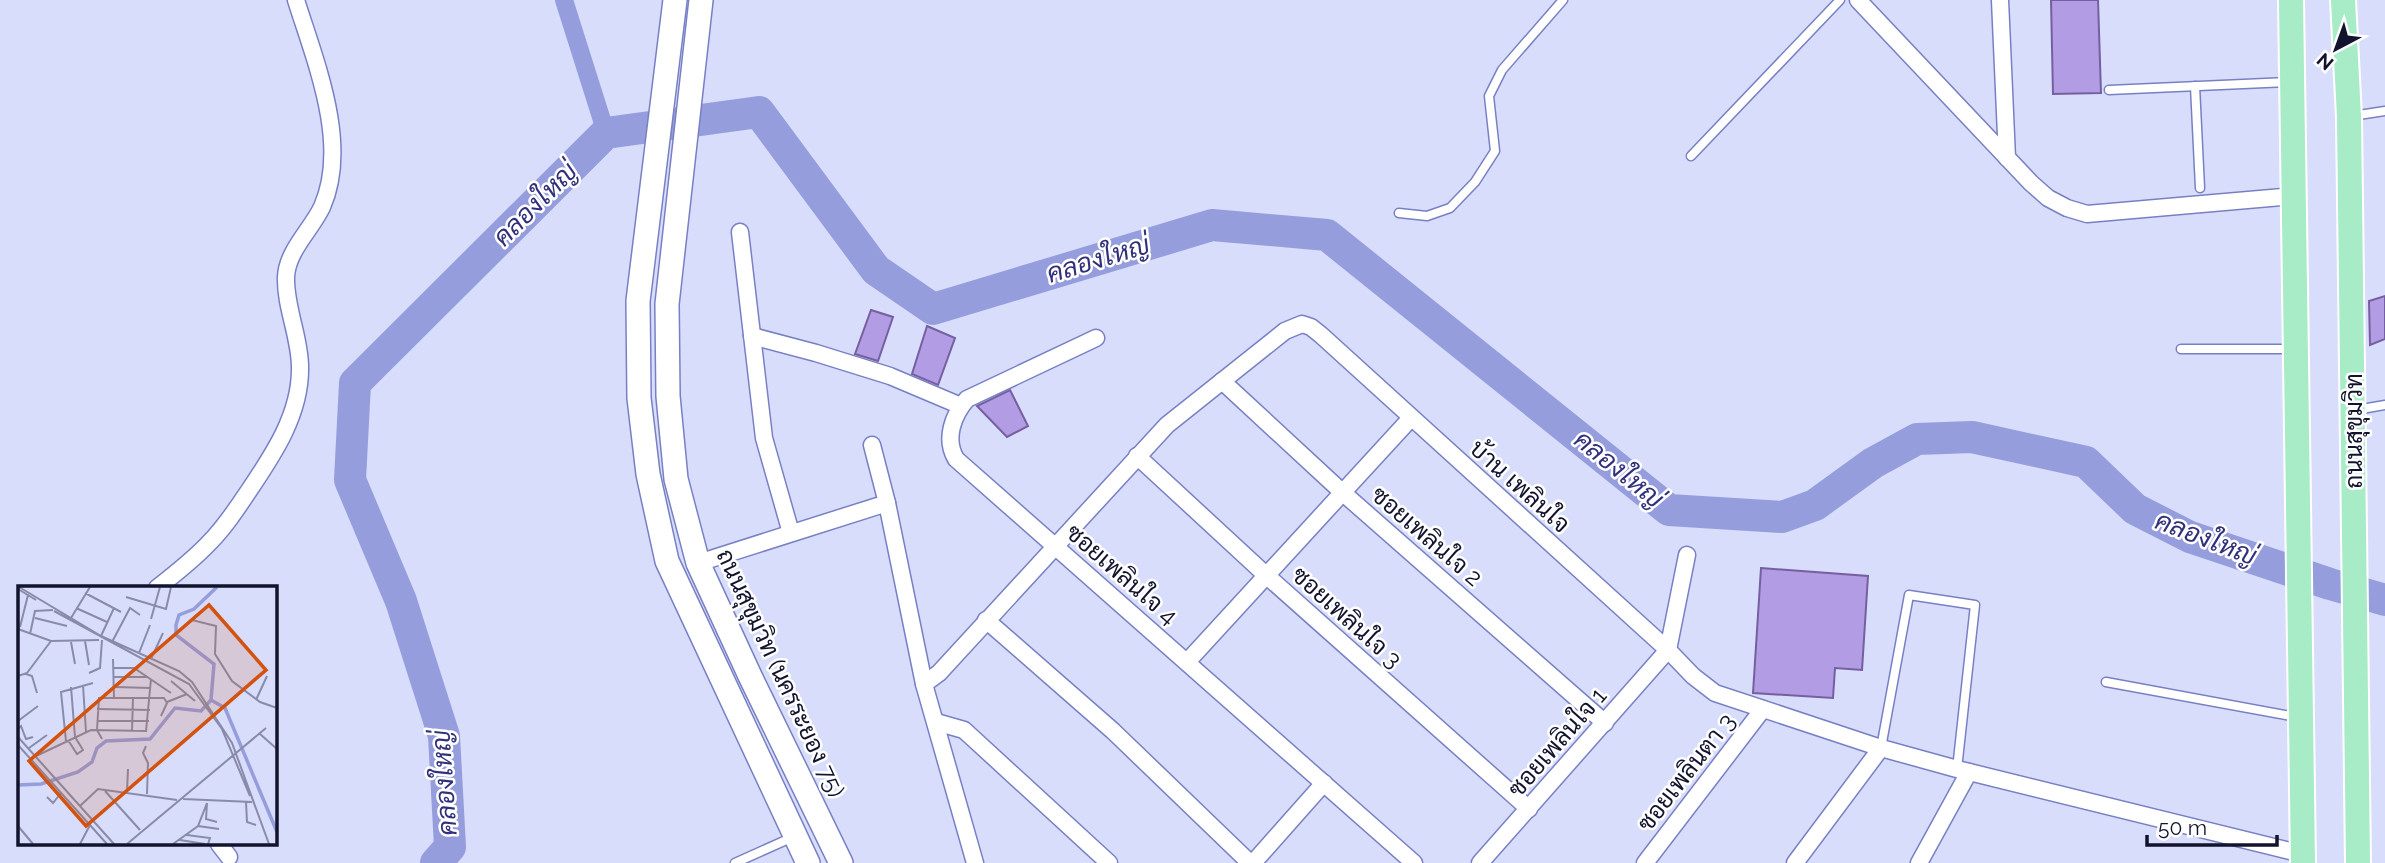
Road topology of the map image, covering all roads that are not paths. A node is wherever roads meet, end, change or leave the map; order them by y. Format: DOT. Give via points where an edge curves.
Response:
graph roads {
  1 [pos="296,0"];
  2 [pos="675,0"];
  3 [pos="701,0"];
  4 [pos="1563,0"];
  5 [pos="1840,0"];
  6 [pos="1858,0"];
  7 [pos="2000,0"];
  8 [pos="2291,0"];
  9 [pos="2343,0"];
  10 [pos="2293,82"];
  11 [pos="2195,86"];
  12 [pos="2109,90"];
  13 [pos="2385,111"];
  14 [pos="2349,117"];
  15 [pos="1691,156"];
  16 [pos="2007,158"];
  17 [pos="2200,188"];
  18 [pos="2294,196"];
  19 [pos="1399,214"];
  20 [pos="740,232"];
  21 [pos="752,336"];
  22 [pos="1096,338"];
  23 [pos="2181,349"];
  24 [pos="2296,349"];
  25 [pos="1222,381"];
  26 [pos="2385,405"];
  27 [pos="961,406"];
  28 [pos="2353,411"];
  29 [pos="1411,418"];
  30 [pos="872,445"];
  31 [pos="1138,456"];
  32 [pos="1342,492"];
  33 [pos="887,503"];
  34 [pos="791,533"];
  35 [pos="1055,546"];
  36 [pos="1687,555"];
  37 [pos="698,563"];
  38 [pos="1267,576"];
  39 [pos="159,586"];
  40 [pos="986,620"];
  41 [pos="1668,650"];
  42 [pos="1187,662"];
  43 [pos="2106,682"];
  44 [pos="924,684"];
  45 [pos="1763,709"];
  46 [pos="2300,713"];
  47 [pos="936,722"];
  48 [pos="1605,723"];
  49 [pos="1881,748"];
  50 [pos="1963,771"];
  51 [pos="1324,783"];
  52 [pos="1529,809"];
  53 [pos="795,836"];
  54 [pos="837,855"];
  55 [pos="2302,858"];
  56 [pos="807,861"];
  57 [pos="735,863"];
  58 [pos="975,863"];
  59 [pos="1109,863"];
  60 [pos="1251,863"];
  61 [pos="1414,863"];
  62 [pos="1480,863"];
  63 [pos="1645,863"];
  64 [pos="1795,863"];
  65 [pos="1919,863"];
  66 [pos="2358,863"];
  1 -- 39 [label="street" via="328,102 332,140 328,190 286,275 300,366 296,403 274,454 230,518"];
  2 -- 53 [label="street" via="638,301 639,398 648,474 667,561"];
  3 -- 37 [label="street, ถนนสุขุมวิท (นครระยอง 75)" via="667,304 668,396 677,479"];
  4 -- 19 [label="lane" via="1502,70 1489,96 1495,151 1475,182 1450,208 1427,216"];
  5 -- 15 [label="lane"];
  6 -- 16 [label="street"];
  7 -- 16 [label="street"];
  8 -- 10 [label="main road"];
  9 -- 14 [label="main road, ถนนสุขุมวิท"];
  10 -- 11 [label="lane"];
  10 -- 18 [label="main road"];
  11 -- 12 [label="lane"];
  11 -- 17 [label="lane"];
  13 -- 14 [label="lane"];
  14 -- 28 [label="main road, ถนนสุขุมวิท"];
  16 -- 18 [label="street" via="2048,198 2087,214"];
  18 -- 24 [label="main road"];
  20 -- 21 [label="street"];
  21 -- 27 [label="street" via="890,376"];
  21 -- 34 [label="street" via="764,438"];
  22 -- 27 [label="street" via="975,393"];
  23 -- 24 [label="lane"];
  24 -- 46 [label="main road"];
  25 -- 29 [label="street, บ้าน เพลินใจ" via="1285,331 1301,324 1321,335"];
  25 -- 31 [label="street" via="1167,425"];
  25 -- 32 [label="street, ซอยเพลินใจ 2"];
  26 -- 28 [label="lane"];
  27 -- 35 [label="street, ซอยเพลินใจ 4" via="949,442 956,458"];
  28 -- 66 [label="main road, ถนนสุขุมวิท"];
  29 -- 32 [label="street"];
  29 -- 41 [label="street, บ้าน เพลินใจ"];
  30 -- 33 [label="street"];
  31 -- 35 [label="street"];
  31 -- 38 [label="street, ซอยเพลินใจ 3"];
  32 -- 38 [label="street"];
  32 -- 48 [label="street, ซอยเพลินใจ 2"];
  33 -- 34 [label="street"];
  33 -- 44 [label="street"];
  34 -- 37 [label="street"];
  35 -- 40 [label="street"];
  35 -- 42 [label="street, ซอยเพลินใจ 4"];
  36 -- 41 [label="street"];
  37 -- 54 [label="street, ถนนสุขุมวิท (นครระยอง 75)"];
  38 -- 42 [label="street"];
  38 -- 52 [label="street, ซอยเพลินใจ 3"];
  40 -- 44 [label="street"];
  40 -- 60 [label="street" via="1113,731"];
  41 -- 45 [label="street, บ้าน เพลินใจ" via="1704,686"];
  41 -- 48 [label="street, ซอยเพลินใจ 1"];
  42 -- 51 [label="street, ซอยเพลินใจ 4"];
  43 -- 46 [label="lane"];
  44 -- 47 [label="street"];
  45 -- 49 [label="street, บ้าน เพลินใจ"];
  45 -- 63 [label="street, ซอยเพลินตา 3"];
  46 -- 55 [label="main road"];
  47 -- 58 [label="street"];
  47 -- 59 [label="street" via="964,730"];
  48 -- 52 [label="street, ซอยเพลินใจ 1"];
  49 -- 50 [label="street, บ้าน เพลินใจ"];
  49 -- 50 [label="lane" via="1909,595 1975,606"];
  49 -- 64 [label="street"];
  50 -- 55 [label="street, บ้าน เพลินใจ"];
  50 -- 65 [label="street"];
  51 -- 60 [label="street"];
  51 -- 61 [label="street, ซอยเพลินใจ 4"];
  52 -- 62 [label="street, ซอยเพลินใจ 1"];
  53 -- 56 [label="street"];
  53 -- 57 [label="lane"];
  54 -- 56 [label="street"];
}
